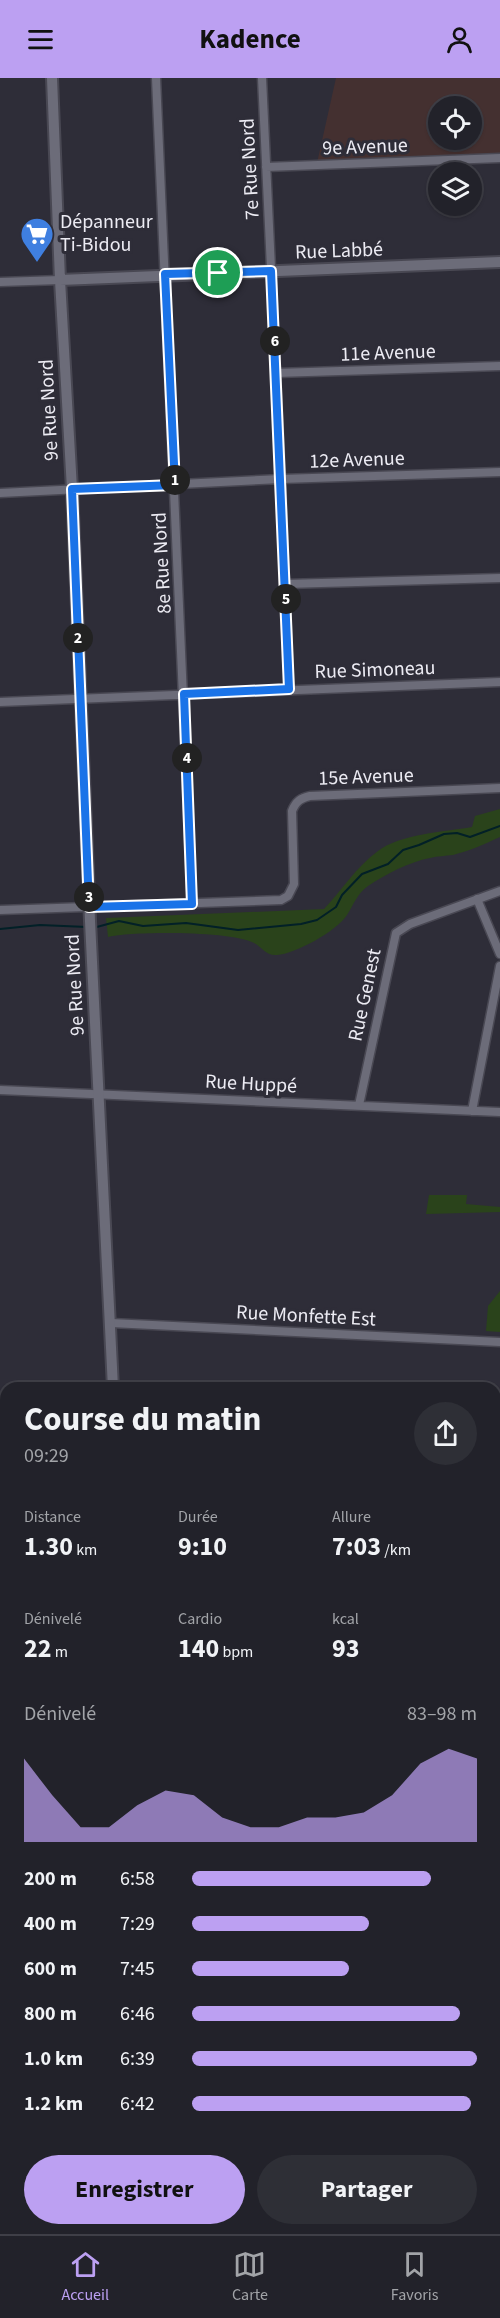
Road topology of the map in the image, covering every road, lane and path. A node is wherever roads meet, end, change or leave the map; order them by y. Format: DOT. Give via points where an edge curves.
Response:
graph roads {
  1 [pos="52,78"];
  2 [pos="156,78"];
  3 [pos="262,78"];
  4 [pos="500,158"];
  5 [pos="266,167"];
  6 [pos="500,262"];
  7 [pos="271,271"];
  8 [pos="165,274"];
  9 [pos="60,280"];
  10 [pos="0,282"];
  11 [pos="500,366"];
  12 [pos="276,374"];
  13 [pos="500,472"];
  14 [pos="281,479"];
  15 [pos="175,485"];
  16 [pos="72,489"];
  17 [pos="0,493"];
  18 [pos="500,578"];
  19 [pos="285,584"];
  20 [pos="500,682"];
  21 [pos="289,689"];
  22 [pos="184,694"];
  23 [pos="81,698"];
  24 [pos="0,702"];
  25 [pos="500,788"];
  26 [pos="500,891"];
  27 [pos="477,899"];
  28 [pos="192,904"];
  29 [pos="89,907"];
  30 [pos="0,910"];
  31 [pos="500,954"];
  32 [pos="500,966"];
  33 [pos="0,1090"];
  34 [pos="98,1093"];
  35 [pos="359,1105"];
  36 [pos="472,1111"];
  37 [pos="500,1112"];
  38 [pos="111,1323"];
  39 [pos="500,1341"];
  40 [pos="113,1382"];
  1 -- 9 [label="street, 9e Rue Nord"];
  2 -- 8 [label="street, 8e Rue Nord"];
  3 -- 5 [label="street, 7e Rue Nord"];
  4 -- 5 [label="street, 9e Avenue"];
  5 -- 7 [label="street, 7e Rue Nord"];
  6 -- 7 [label="street, Rue Labbé"];
  7 -- 8 [label="street, Rue Labbé"];
  7 -- 12 [label="street, 7e Rue Nord"];
  8 -- 9 [label="street, Rue Labbé"];
  8 -- 15 [label="street, 8e Rue Nord"];
  9 -- 10 [label="street, Rue Labbé"];
  9 -- 16 [label="street, 9e Rue Nord"];
  11 -- 12 [label="street, 11e Avenue"];
  12 -- 14 [label="street, 7e Rue Nord"];
  13 -- 14 [label="street, 12e Avenue"];
  14 -- 15 [label="street, 12e Avenue"];
  14 -- 19 [label="street, 7e Rue Nord"];
  15 -- 16 [label="street, 12e Avenue"];
  15 -- 22 [label="street, 8e Rue Nord"];
  16 -- 17 [label="street, 12e Avenue"];
  16 -- 23 [label="street, 9e Rue Nord"];
  18 -- 19 [label="street"];
  19 -- 21 [label="street, 7e Rue Nord"];
  20 -- 21 [label="street, Rue Simoneau"];
  21 -- 22 [label="street, Rue Simoneau"];
  22 -- 23 [label="street, Rue Simoneau"];
  22 -- 28 [label="street, 8e Rue Nord"];
  23 -- 24 [label="street, Rue Simoneau"];
  23 -- 29 [label="street, 9e Rue Nord"];
  25 -- 28 [label="street, 15e Avenue" via="302,798 292,811 294,884 288,896 281,900"];
  26 -- 27 [label="street, Rue Genest"];
  27 -- 31 [label="street"];
  27 -- 35 [label="street, Rue Genest" via="396,933"];
  28 -- 29 [label="street"];
  29 -- 30 [label="street"];
  29 -- 34 [label="street, 9e Rue Nord"];
  32 -- 36 [label="street"];
  33 -- 34 [label="street, Rue Huppé"];
  34 -- 35 [label="street, Rue Huppé"];
  34 -- 38 [label="street, 9e Rue Nord"];
  35 -- 36 [label="street, Rue Huppé"];
  36 -- 37 [label="street, Rue Huppé"];
  38 -- 39 [label="street, Rue Monfette Est"];
  38 -- 40 [label="street, 9e Rue Nord"];
}
